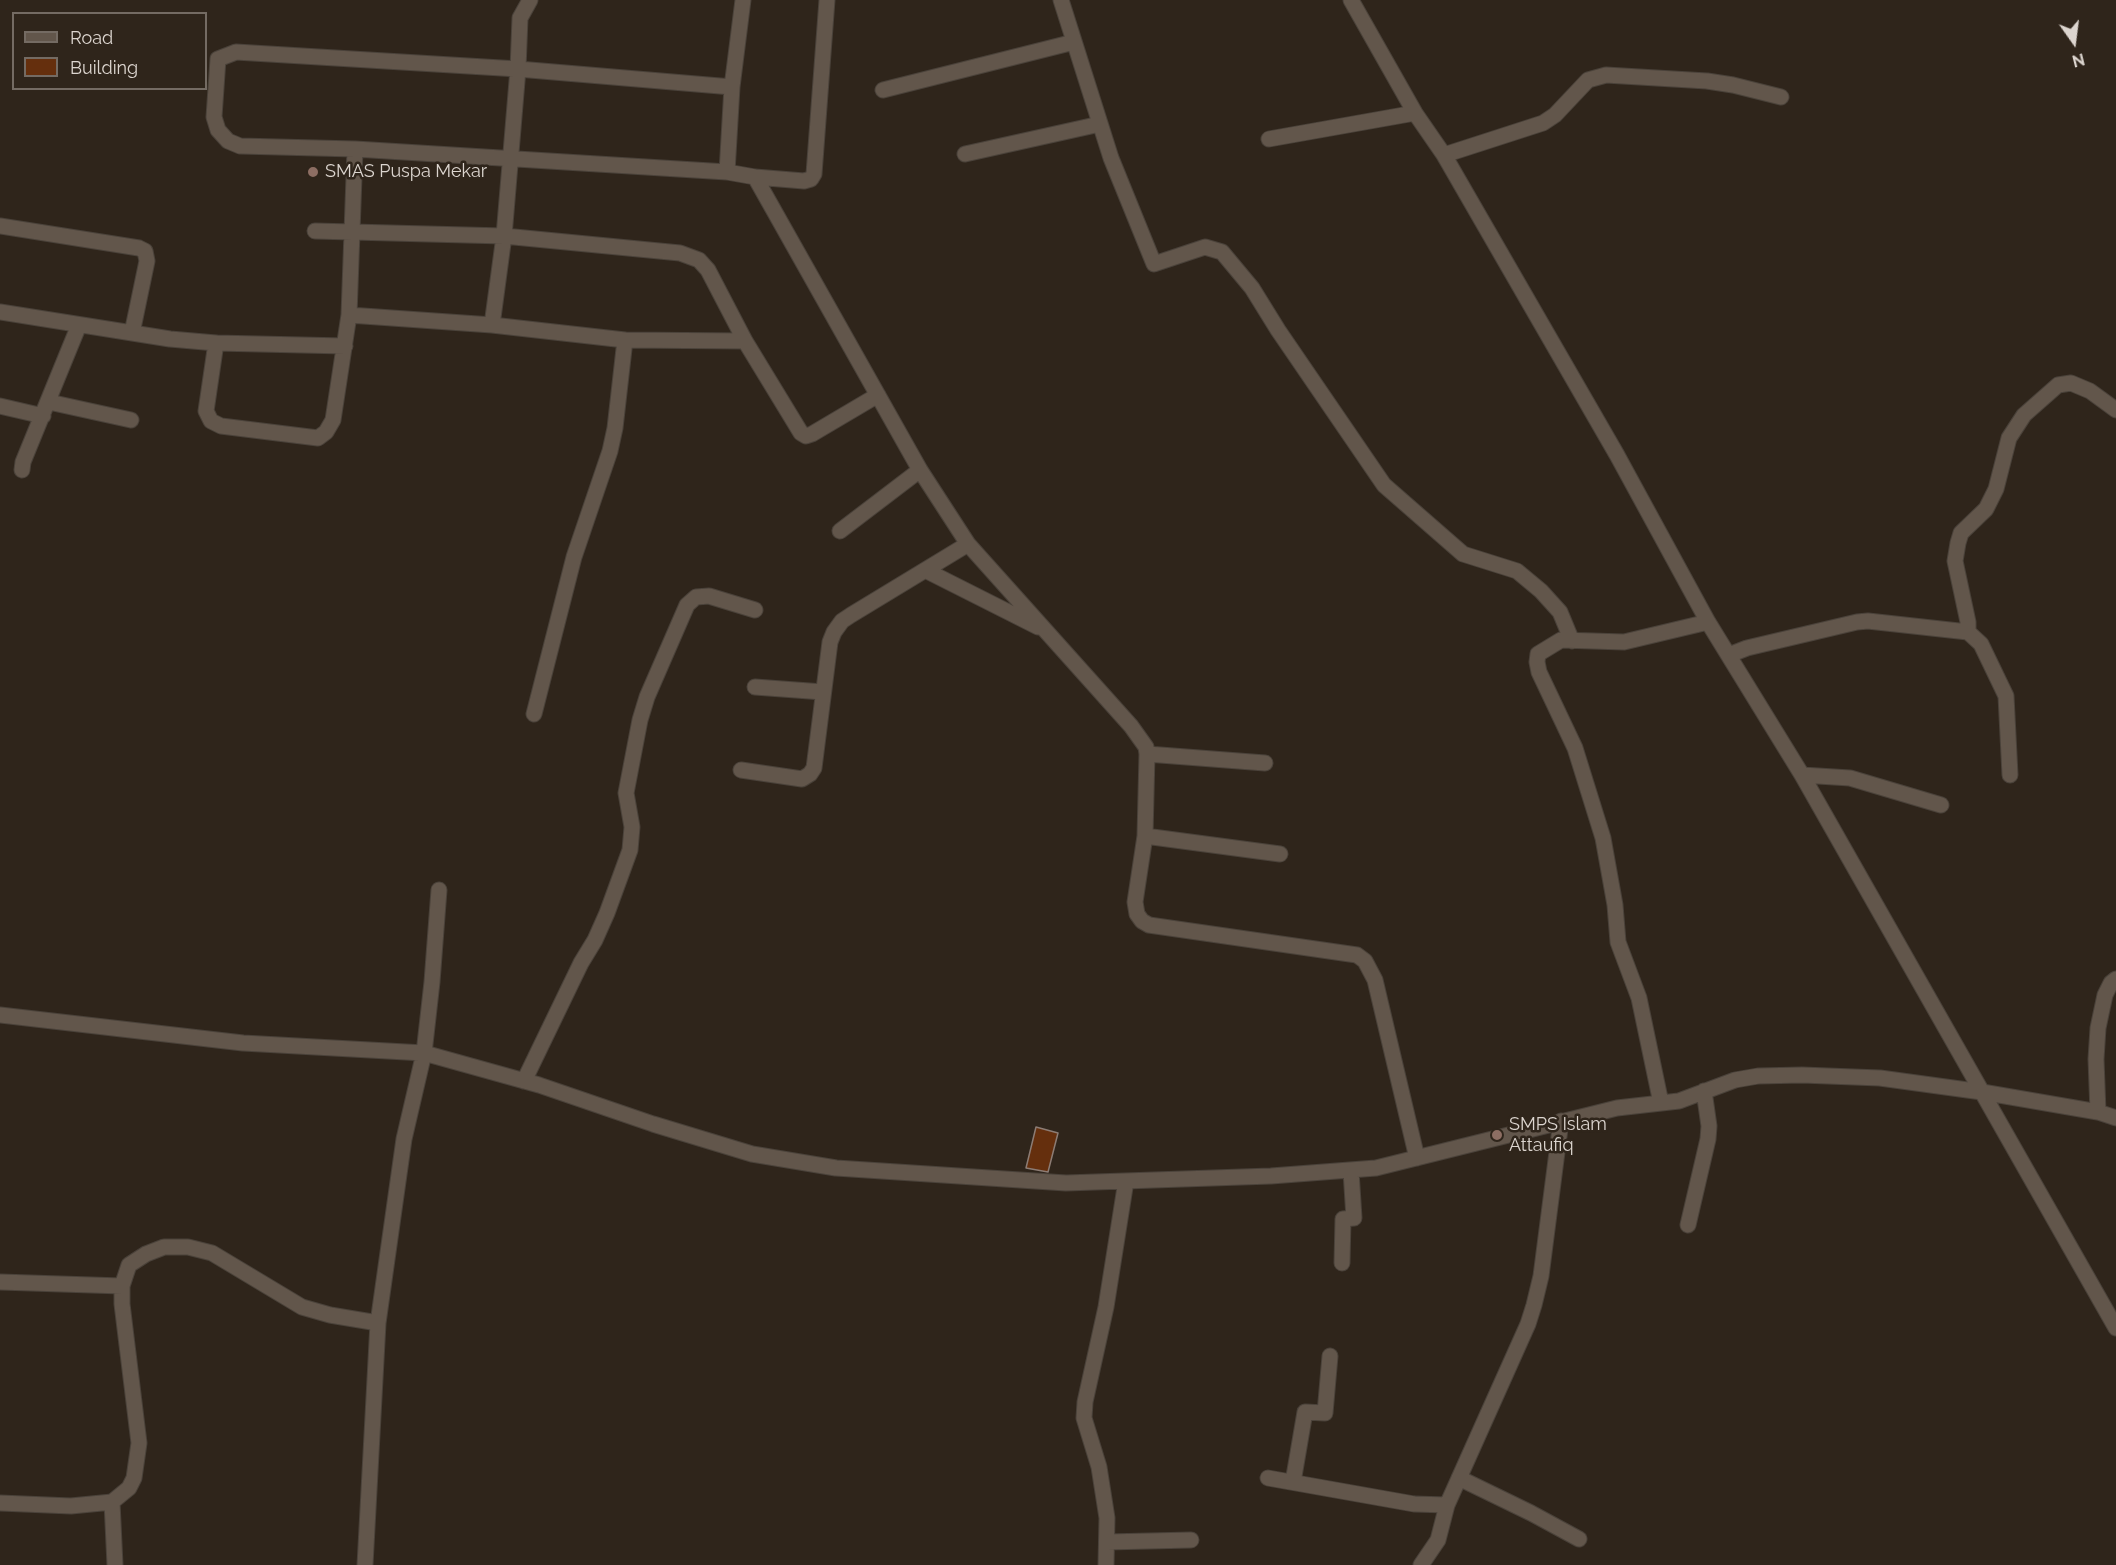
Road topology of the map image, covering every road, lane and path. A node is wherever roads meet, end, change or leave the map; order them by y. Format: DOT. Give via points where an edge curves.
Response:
graph roads {
  1 [pos="530,0"];
  2 [pos="738,0"];
  3 [pos="827,0"];
  4 [pos="1061,0"];
  5 [pos="1351,0"];
  6 [pos="1074,42"];
  7 [pos="518,69"];
  8 [pos="732,87"];
  9 [pos="883,90"];
  10 [pos="1781,97"];
  11 [pos="1415,112"];
  12 [pos="1100,124"];
  13 [pos="1269,139"];
  14 [pos="355,149"];
  15 [pos="965,154"];
  16 [pos="1444,155"];
  17 [pos="510,158"];
  18 [pos="727,172"];
  19 [pos="755,177"];
  20 [pos="0,226"];
  21 [pos="315,231"];
  22 [pos="351,233"];
  23 [pos="504,236"];
  24 [pos="0,312"];
  25 [pos="349,315"];
  26 [pos="79,325"];
  27 [pos="492,325"];
  28 [pos="132,333"];
  29 [pos="625,340"];
  30 [pos="745,341"];
  31 [pos="216,343"];
  32 [pos="345,346"];
  33 [pos="878,395"];
  34 [pos="0,406"];
  35 [pos="46,409"];
  36 [pos="2116,410"];
  37 [pos="132,420"];
  38 [pos="22,470"];
  39 [pos="920,470"];
  40 [pos="840,531"];
  41 [pos="968,544"];
  42 [pos="925,570"];
  43 [pos="755,610"];
  44 [pos="1708,622"];
  45 [pos="1046,632"];
  46 [pos="1968,632"];
  47 [pos="1572,641"];
  48 [pos="1729,655"];
  49 [pos="755,687"];
  50 [pos="823,692"];
  51 [pos="534,714"];
  52 [pos="1147,754"];
  53 [pos="1265,763"];
  54 [pos="741,770"];
  55 [pos="1802,775"];
  56 [pos="2010,775"];
  57 [pos="1941,805"];
  58 [pos="1145,836"];
  59 [pos="1280,854"];
  60 [pos="439,890"];
  61 [pos="2116,979"];
  62 [pos="0,1014"];
  63 [pos="424,1053"];
  64 [pos="524,1081"];
  65 [pos="1704,1091"];
  66 [pos="1982,1092"];
  67 [pos="1662,1103"];
  68 [pos="2098,1112"];
  69 [pos="2116,1118"];
  70 [pos="1561,1121"];
  71 [pos="1417,1158"];
  72 [pos="1351,1171"];
  73 [pos="1126,1181"];
  74 [pos="1688,1226"];
  75 [pos="1342,1263"];
  76 [pos="0,1282"];
  77 [pos="122,1286"];
  78 [pos="378,1323"];
  79 [pos="2116,1328"];
  80 [pos="1330,1356"];
  81 [pos="1268,1478"];
  82 [pos="1459,1478"];
  83 [pos="1293,1482"];
  84 [pos="112,1502"];
  85 [pos="0,1503"];
  86 [pos="1447,1505"];
  87 [pos="1579,1539"];
  88 [pos="1191,1540"];
  89 [pos="1107,1542"];
  90 [pos="115,1565"];
  91 [pos="365,1565"];
  92 [pos="1106,1565"];
  93 [pos="1421,1565"];
  1 -- 7 [label="street" via="520,18"];
  2 -- 8 [label="street"];
  3 -- 19 [label="street" via="814,174 804,181"];
  4 -- 6 [label="street"];
  5 -- 11 [label="street"];
  6 -- 9 [label="street"];
  6 -- 12 [label="street"];
  7 -- 8 [label="street"];
  7 -- 14 [label="street" via="236,52 218,59 214,117 218,130 228,141 240,146"];
  7 -- 17 [label="street"];
  8 -- 18 [label="street"];
  10 -- 16 [label="street" via="1707,81 1606,75 1588,80 1543,123"];
  11 -- 13 [label="street"];
  11 -- 16 [label="street"];
  12 -- 15 [label="street"];
  12 -- 47 [label="street" via="1154,264 1205,247 1222,252 1252,288 1384,485 1463,554 1517,571 1560,612"];
  14 -- 17 [label="street"];
  14 -- 22 [label="street"];
  16 -- 44 [label="street"];
  17 -- 18 [label="street"];
  17 -- 23 [label="street"];
  18 -- 19 [label="street"];
  19 -- 33 [label="street"];
  20 -- 28 [label="street" via="145,251 147,261"];
  21 -- 22 [label="street"];
  22 -- 23 [label="street"];
  22 -- 25 [label="street"];
  23 -- 27 [label="street"];
  23 -- 30 [label="street" via="680,253 699,260"];
  24 -- 26 [label="street"];
  25 -- 27 [label="street"];
  25 -- 32 [label="street"];
  26 -- 28 [label="street"];
  26 -- 35 [label="street"];
  27 -- 29 [label="street"];
  28 -- 31 [label="street"];
  29 -- 30 [label="street"];
  29 -- 51 [label="street" via="610,451 574,557"];
  30 -- 33 [label="street" via="801,433 807,435"];
  31 -- 32 [label="street"];
  31 -- 32 [label="street" via="206,411 211,421 221,426 318,438 333,420"];
  33 -- 39 [label="street"];
  34 -- 35 [label="street"];
  35 -- 37 [label="street"];
  35 -- 38 [label="street"];
  36 -- 46 [label="street" via="2071,383 2058,385 2024,415 2009,438 1991,499 1961,533 1958,543 1955,561"];
  39 -- 40 [label="street"];
  39 -- 41 [label="street"];
  41 -- 42 [label="street"];
  41 -- 45 [label="street"];
  42 -- 45 [label="street"];
  42 -- 50 [label="street" via="842,621 830,642"];
  43 -- 64 [label="street" via="709,596 696,597 687,605 640,720 626,793 632,827 630,850 595,940"];
  44 -- 47 [label="street" via="1624,642"];
  44 -- 48 [label="street"];
  45 -- 52 [label="street" via="1131,726"];
  46 -- 48 [label="street" via="1857,622"];
  46 -- 56 [label="street" via="1981,644 2006,696"];
  47 -- 67 [label="street" via="1561,640 1538,654 1537,662 1575,747 1603,838 1618,942 1639,998"];
  48 -- 55 [label="street"];
  49 -- 50 [label="street"];
  50 -- 54 [label="street" via="814,768 810,774 802,779"];
  52 -- 53 [label="street"];
  52 -- 58 [label="street"];
  55 -- 57 [label="street" via="1850,778"];
  55 -- 66 [label="street"];
  58 -- 59 [label="street"];
  58 -- 71 [label="street" via="1135,902 1137,914 1149,925 1357,955 1365,961 1375,980"];
  60 -- 63 [label="street"];
  61 -- 68 [label="street" via="2105,995 2098,1028"];
  62 -- 63 [label="street" via="243,1043"];
  63 -- 64 [label="street"];
  63 -- 78 [label="street" via="404,1139"];
  64 -- 73 [label="street" via="752,1154 836,1168 1066,1184"];
  65 -- 66 [label="street" via="1758,1076 1802,1075 1880,1078"];
  65 -- 67 [label="street"];
  65 -- 74 [label="street" via="1708,1139"];
  66 -- 68 [label="street"];
  66 -- 79 [label="street"];
  67 -- 70 [label="street"];
  68 -- 69 [label="street"];
  70 -- 71 [label="street"];
  70 -- 82 [label="street" via="1534,1305"];
  71 -- 72 [label="street"];
  72 -- 73 [label="street"];
  72 -- 75 [label="street" via="1353,1218 1343,1218"];
  73 -- 89 [label="street" via="1084,1418 1099,1467"];
  76 -- 77 [label="street"];
  77 -- 78 [label="street" via="129,1265 147,1254 164,1246 188,1247 212,1253 302,1306"];
  77 -- 84 [label="street" via="139,1443 134,1478 129,1488"];
  78 -- 91 [label="street"];
  80 -- 83 [label="street" via="1325,1413 1305,1412"];
  81 -- 83 [label="street"];
  82 -- 86 [label="street"];
  82 -- 87 [label="street"];
  83 -- 86 [label="street" via="1414,1504"];
  84 -- 85 [label="street" via="71,1506"];
  84 -- 90 [label="street"];
  86 -- 93 [label="street" via="1438,1540"];
  88 -- 89 [label="street"];
  89 -- 92 [label="street"];
}
